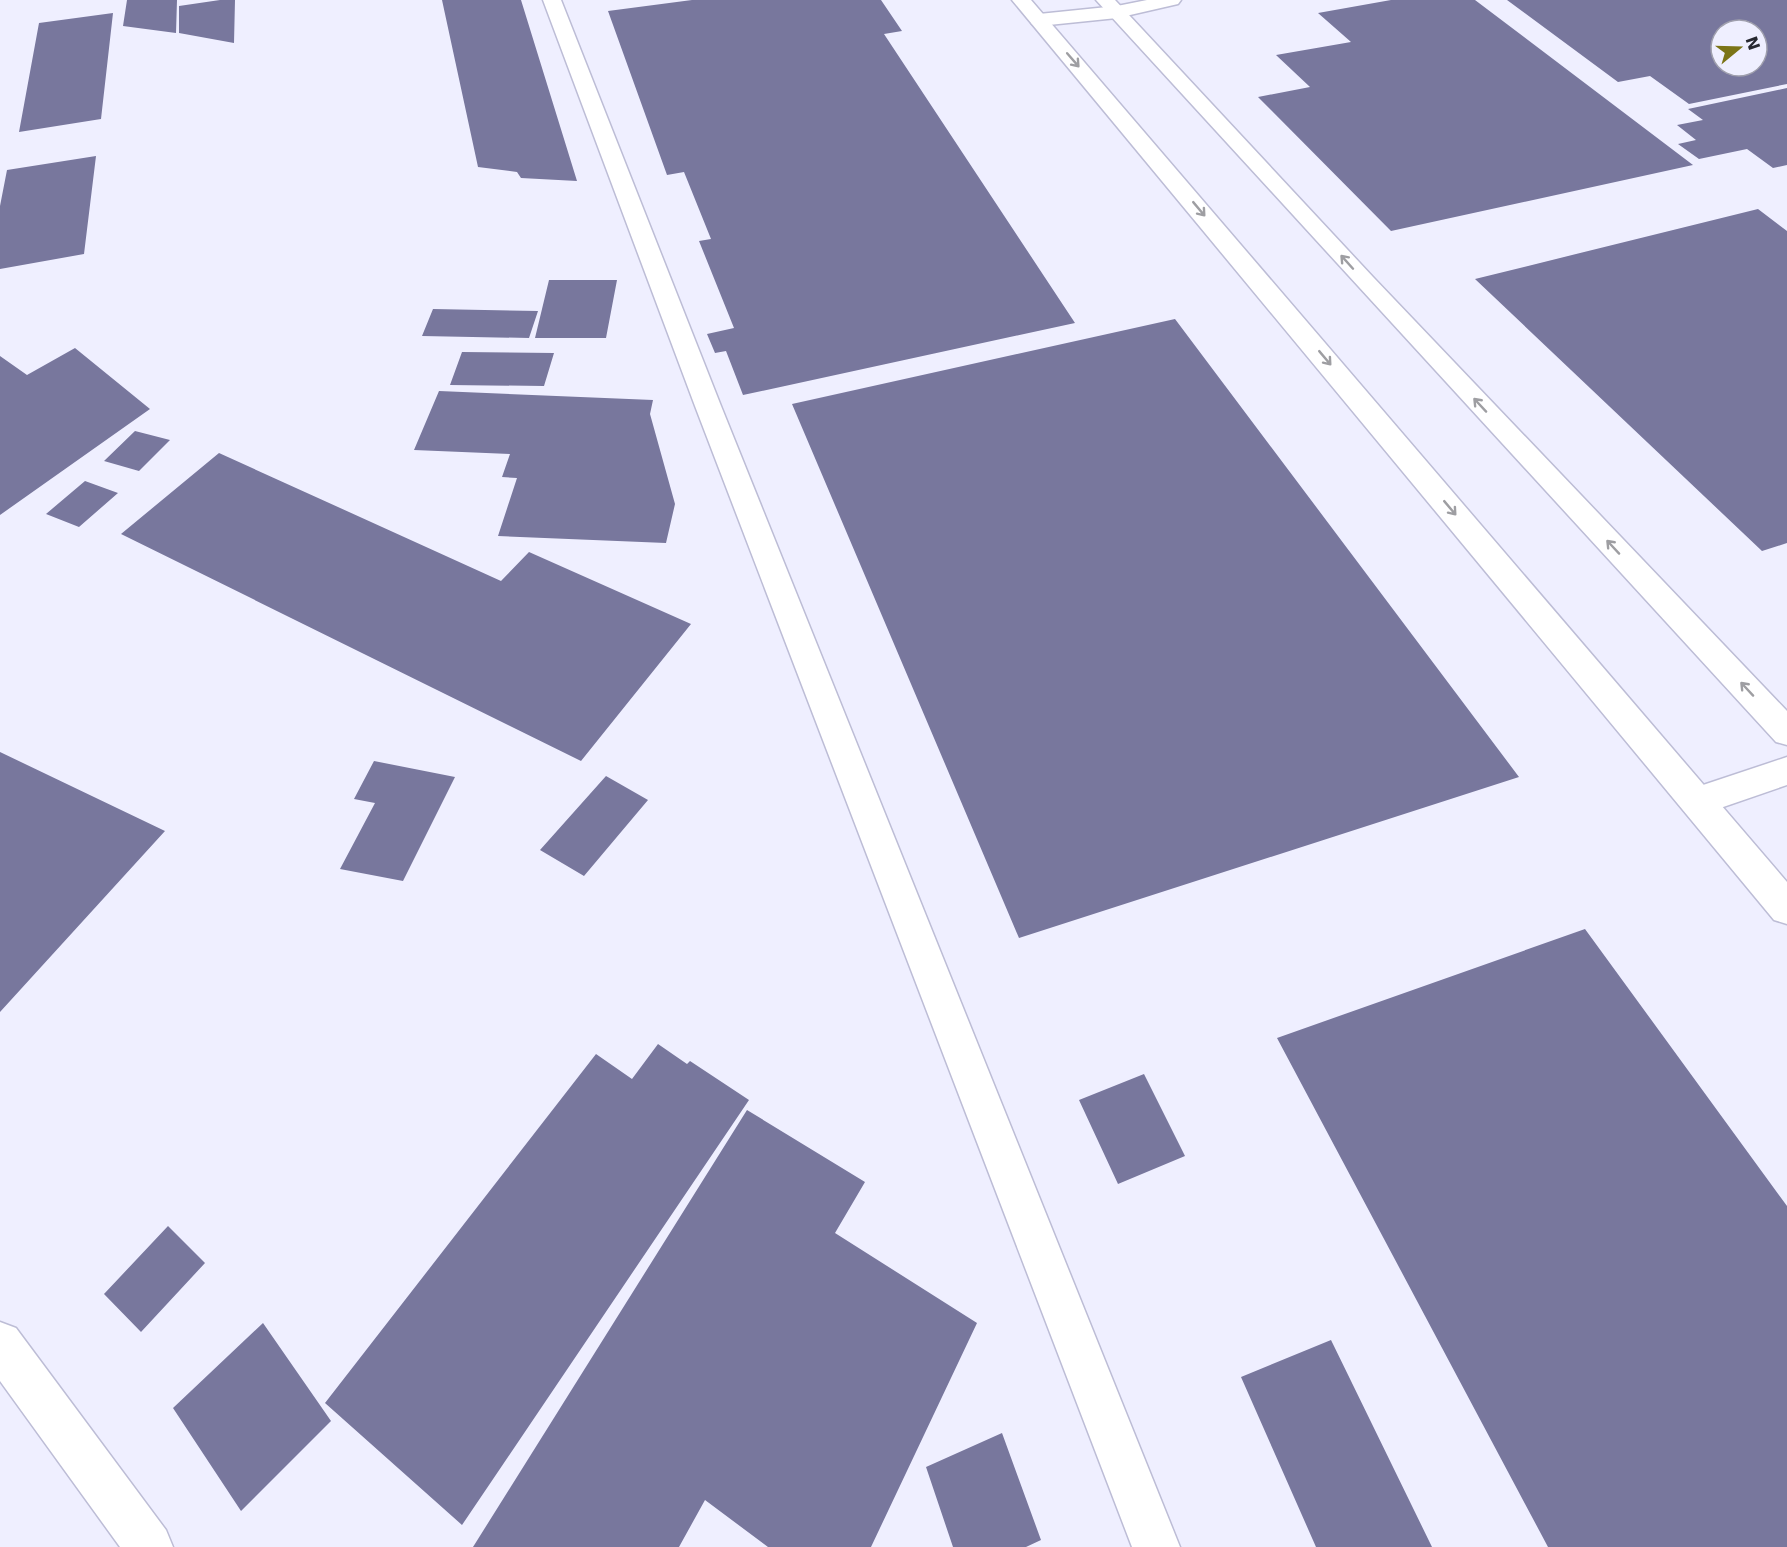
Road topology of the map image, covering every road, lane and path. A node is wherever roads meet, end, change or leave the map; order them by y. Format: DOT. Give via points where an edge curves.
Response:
graph roads {
  1 [pos="552,0"];
  2 [pos="1021,0"];
  3 [pos="1172,0"];
  4 [pos="1111,6"];
  5 [pos="1039,20"];
  6 [pos="1787,732"];
  7 [pos="1787,771"];
  8 [pos="1697,801"];
  9 [pos="1787,908"];
  10 [pos="0,1344"];
  11 [pos="149,1547"];
  12 [pos="1156,1547"];
  1 -- 12 [label="street" via="703,395"];
  2 -- 5 [label="street"];
  3 -- 4 [label="street"];
  4 -- 5 [label="street"];
  6 -- 4 [label="street, one-way"];
  5 -- 8 [label="street, one-way"];
  7 -- 8 [label="street"];
  8 -- 9 [label="street"];
  10 -- 11 [label="street"];
}
